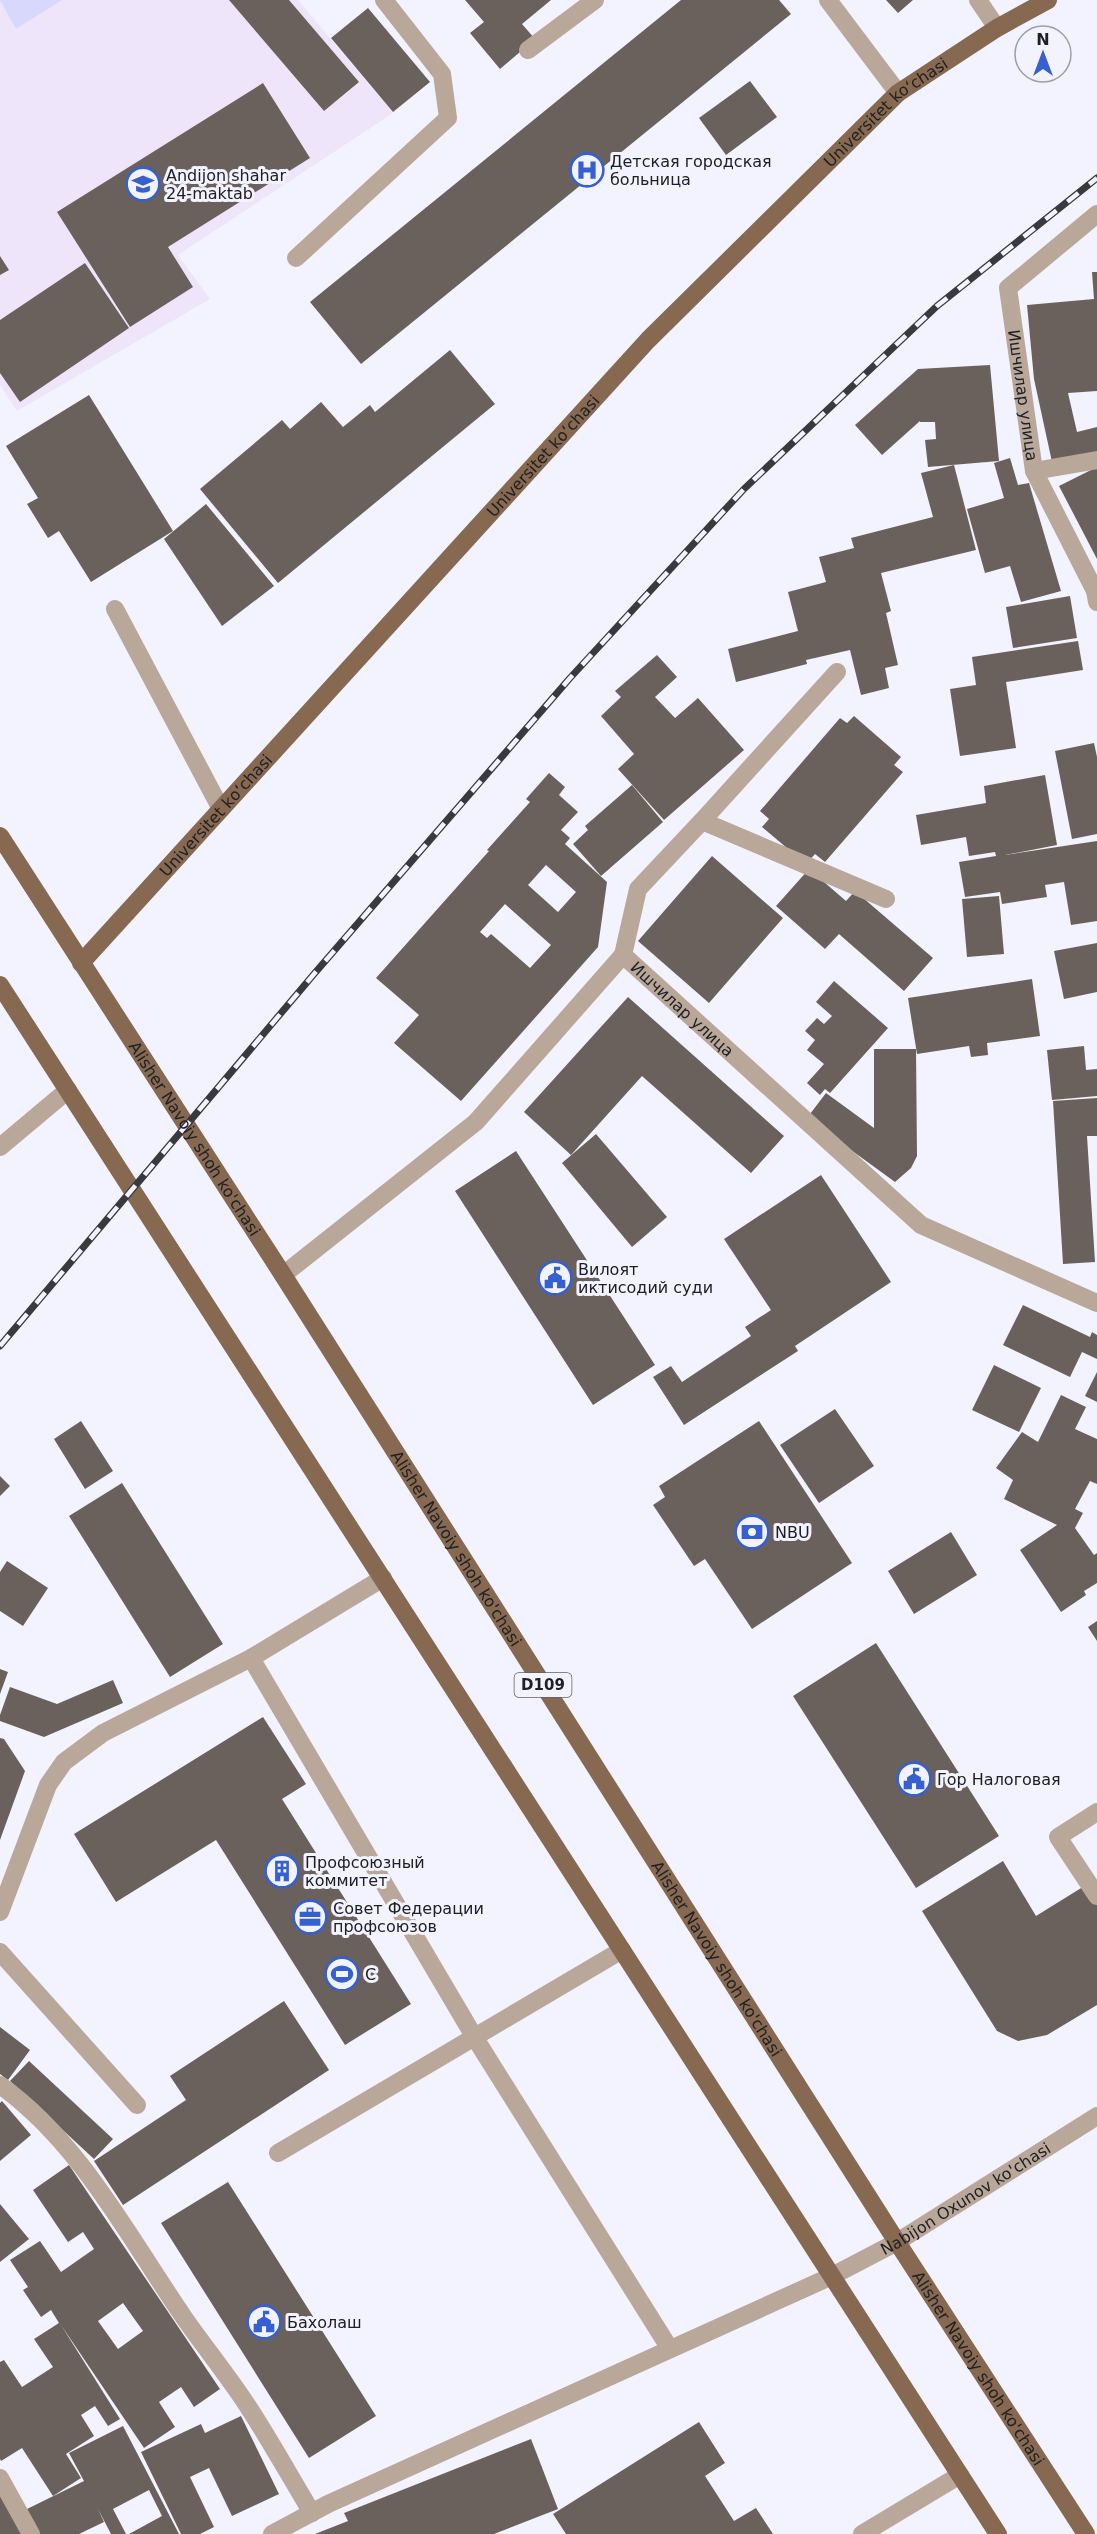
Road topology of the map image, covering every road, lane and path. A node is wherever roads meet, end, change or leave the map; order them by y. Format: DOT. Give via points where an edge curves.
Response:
graph roads {
  1 [pos="384,0"];
  2 [pos="595,0"];
  3 [pos="828,0"];
  4 [pos="978,0"];
  5 [pos="1044,1"];
  6 [pos="997,28"];
  7 [pos="528,50"];
  8 [pos="898,93"];
  9 [pos="1097,214"];
  10 [pos="296,258"];
  11 [pos="1097,460"];
  12 [pos="1034,471"];
  13 [pos="1097,603"];
  14 [pos="115,609"];
  15 [pos="837,672"];
  16 [pos="220,809"];
  17 [pos="702,821"];
  18 [pos="0,836"];
  19 [pos="886,899"];
  20 [pos="623,955"];
  21 [pos="81,963"];
  22 [pos="0,985"];
  23 [pos="68,1090"];
  24 [pos="0,1147"];
  25 [pos="283,1275"];
  26 [pos="1097,1303"];
  27 [pos="383,1578"];
  28 [pos="251,1658"];
  29 [pos="1097,1812"];
  30 [pos="1097,1896"];
  31 [pos="0,1912"];
  32 [pos="622,1950"];
  33 [pos="0,1952"];
  34 [pos="475,2038"];
  35 [pos="0,2085"];
  36 [pos="137,2105"];
  37 [pos="1097,2116"];
  38 [pos="278,2153"];
  39 [pos="897,2242"];
  40 [pos="832,2276"];
  41 [pos="670,2349"];
  42 [pos="960,2475"];
  43 [pos="0,2478"];
  44 [pos="312,2513"];
  45 [pos="31,2534"];
  46 [pos="272,2534"];
  47 [pos="862,2534"];
  48 [pos="998,2534"];
  49 [pos="1086,2534"];
  1 -- 10 [label="street" via="442,74 448,118"];
  2 -- 7 [label="street"];
  3 -- 8 [label="street"];
  4 -- 6 [label="street"];
  5 -- 6 [label="main road, Universitet kо‘chasi"];
  6 -- 8 [label="main road, Universitet kо‘chasi"];
  8 -- 16 [label="main road, Universitet kо‘chasi" via="648,340"];
  9 -- 12 [label="street, Ишчилар улица" via="1008,288"];
  11 -- 12 [label="street"];
  12 -- 13 [label="street, Ишчилар улица" via="1095,591"];
  14 -- 16 [label="street"];
  15 -- 17 [label="street"];
  16 -- 21 [label="main road, Universitet kо‘chasi"];
  17 -- 19 [label="street"];
  17 -- 20 [label="street" via="638,889"];
  18 -- 21 [label="main road, Alisher Navoiy shoh ko'chasi / D109"];
  20 -- 25 [label="street, Ишчилар улица" via="476,1122"];
  20 -- 26 [label="street, Ишчилар улица" via="921,1225"];
  21 -- 25 [label="main road, Alisher Navoiy shoh ko'chasi / D109"];
  22 -- 23 [label="main road"];
  23 -- 24 [label="street"];
  23 -- 27 [label="main road"];
  25 -- 39 [label="main road, Alisher Navoiy shoh ko'chasi / D109"];
  27 -- 28 [label="street"];
  27 -- 32 [label="main road"];
  28 -- 31 [label="street" via="103,1734 64,1762 48,1785"];
  28 -- 34 [label="street"];
  29 -- 30 [label="street" via="1058,1837"];
  32 -- 34 [label="street"];
  32 -- 40 [label="main road"];
  33 -- 36 [label="street"];
  34 -- 38 [label="street"];
  34 -- 41 [label="street"];
  35 -- 44 [label="street" via="23,2102 111,2207 249,2407"];
  37 -- 39 [label="street, Nabijon Oxunov ko'chasi"];
  39 -- 40 [label="street, Nabijon Oxunov ko'chasi"];
  39 -- 49 [label="main road, Alisher Navoiy shoh ko'chasi / D109"];
  40 -- 41 [label="street, Nabijon Oxunov ko'chasi"];
  40 -- 42 [label="main road"];
  41 -- 44 [label="street, Nabijon Oxunov ko'chasi"];
  42 -- 47 [label="street"];
  42 -- 48 [label="main road"];
  43 -- 45 [label="street"];
  44 -- 46 [label="street, Nabijon Oxunov ko'chasi"];
}
